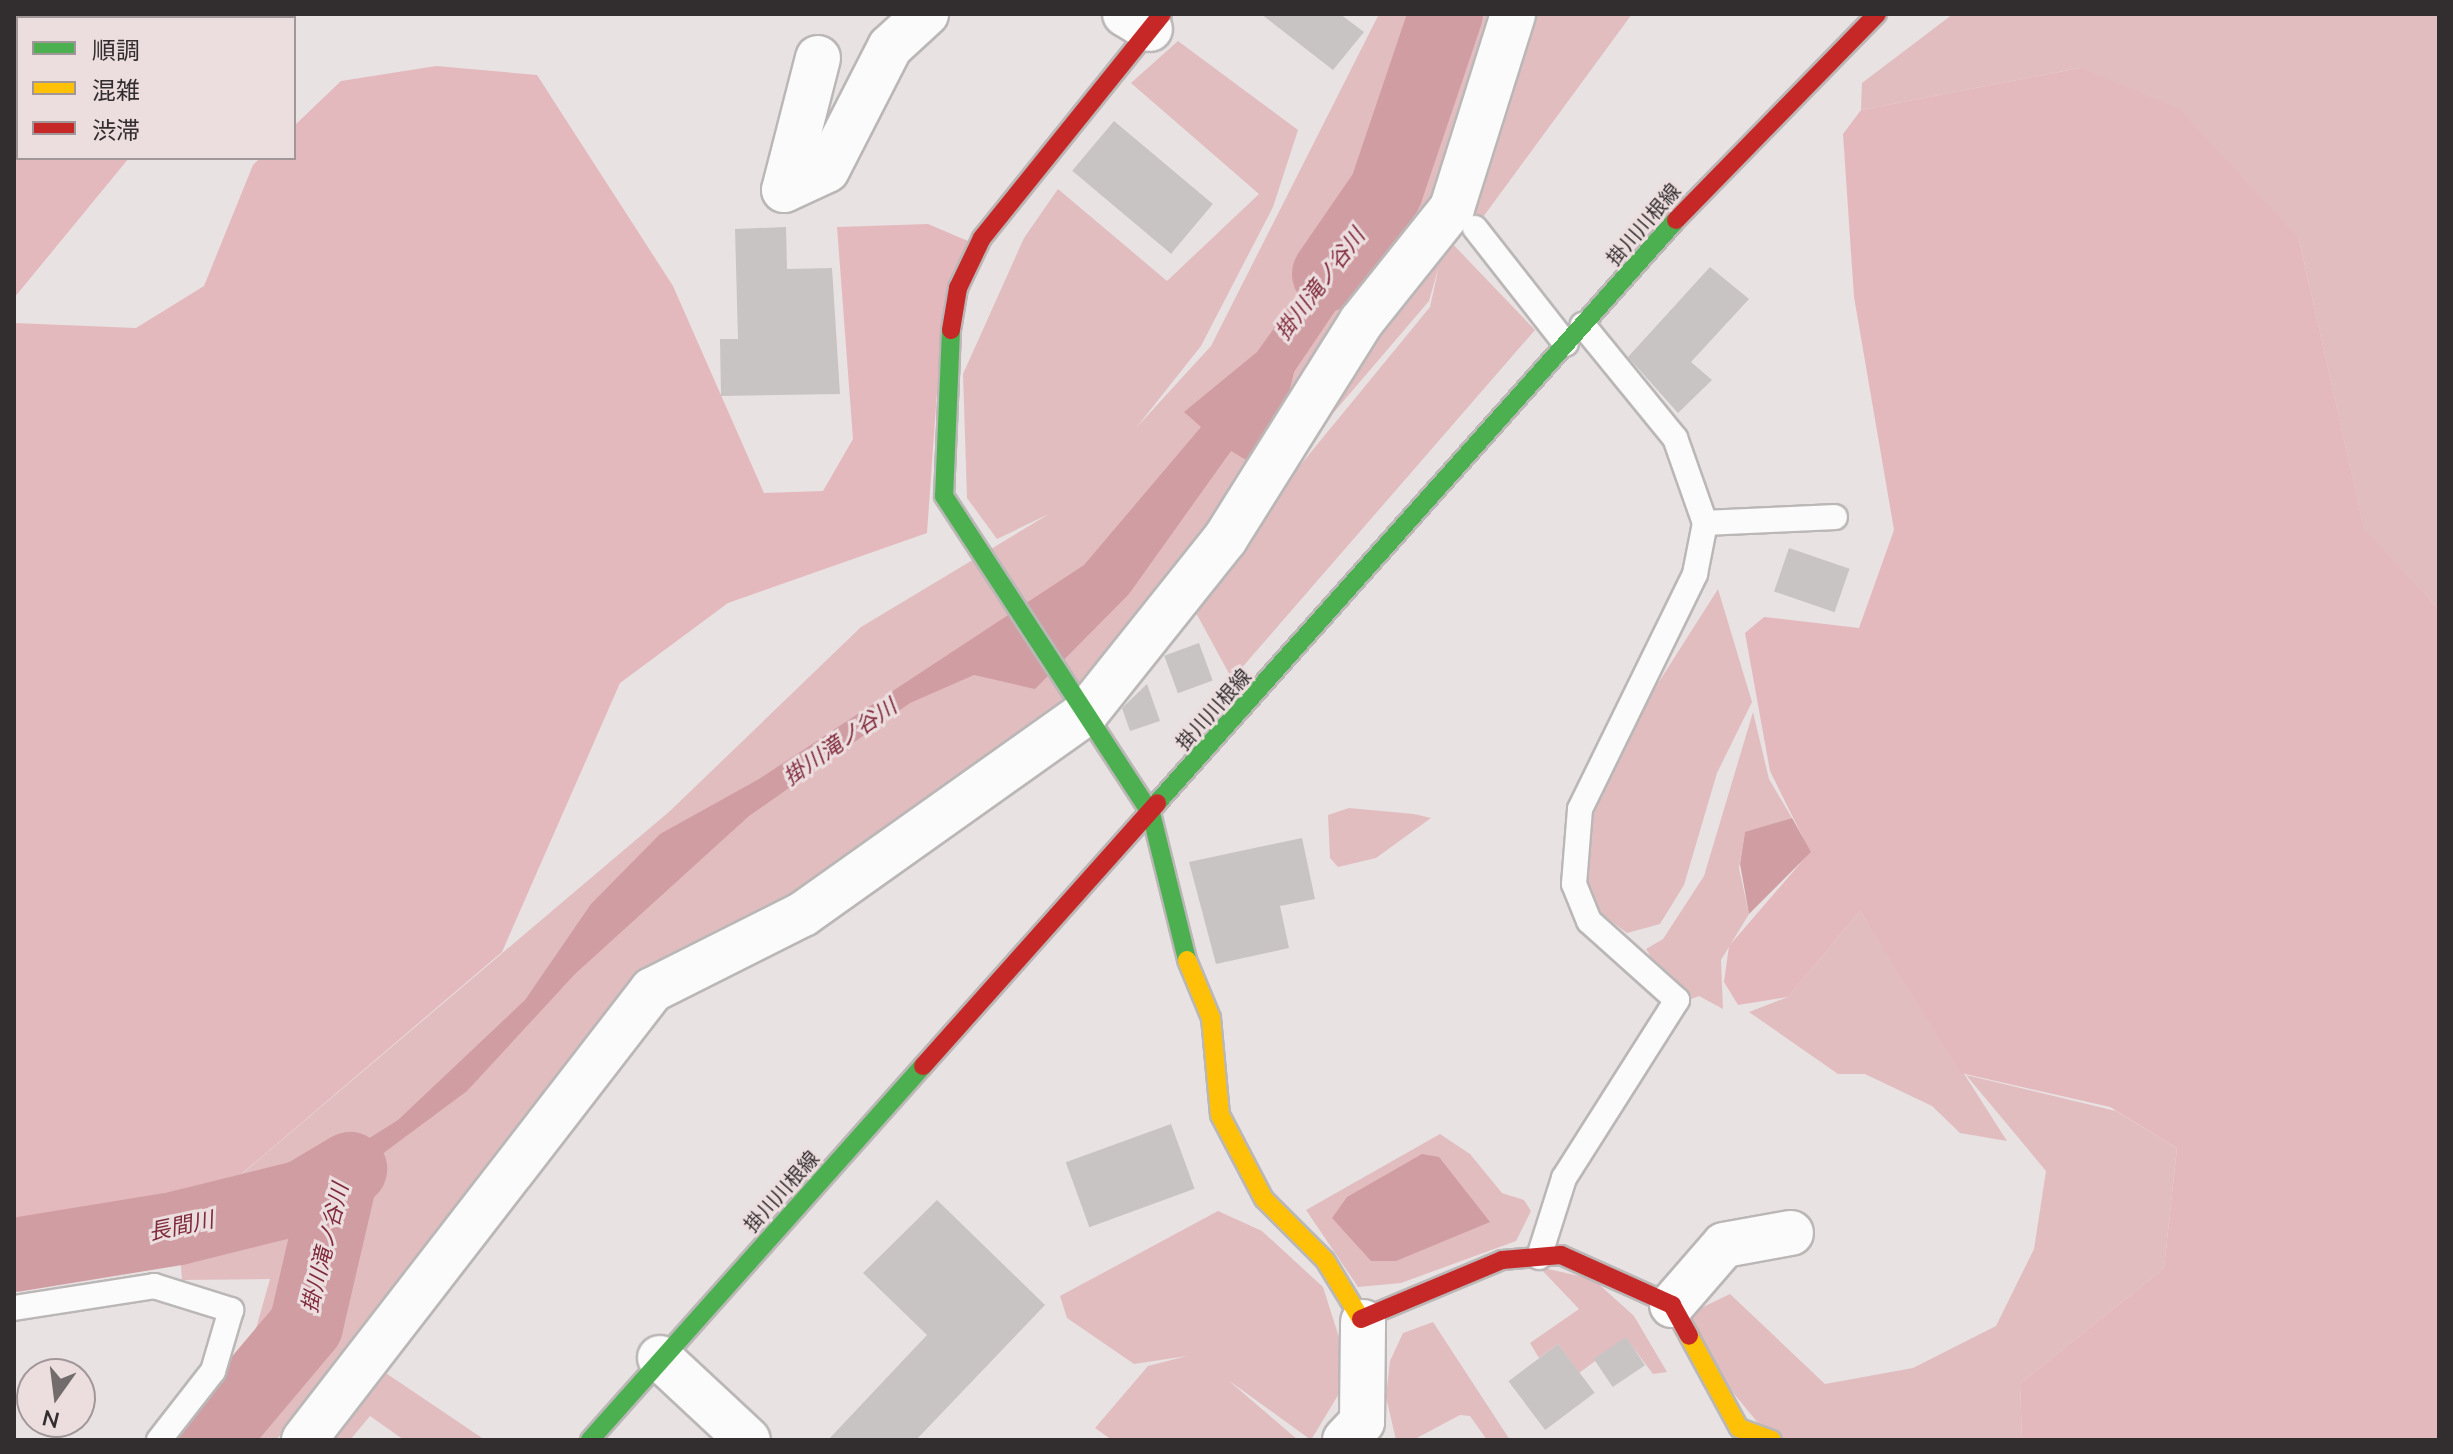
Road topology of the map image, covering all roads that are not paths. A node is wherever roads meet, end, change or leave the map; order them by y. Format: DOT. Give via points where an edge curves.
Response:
graph roads {
  1 [pos="926,14"];
  2 [pos="1513,14"];
  3 [pos="1877,14"];
  4 [pos="1146,19"];
  5 [pos="818,58"];
  6 [pos="1475,228"];
  7 [pos="1583,325"];
  8 [pos="1566,344"];
  9 [pos="1835,517"];
  10 [pos="1705,523"];
  11 [pos="1086,713"];
  12 [pos="1151,813"];
  13 [pos="1791,1233"];
  14 [pos="1539,1257"];
  15 [pos="1672,1305"];
  16 [pos="14,1308"];
  17 [pos="1363,1322"];
  18 [pos="660,1358"];
  19 [pos="1750,1436"];
  20 [pos="1350,1438"];
  21 [pos="159,1440"];
  22 [pos="304,1440"];
  23 [pos="590,1440"];
  24 [pos="748,1440"];
  1 -- 5 [label="street" via="890,47 827,170 784,190"];
  2 -- 11 [label="street" via="1452,208 1361,322 1225,539"];
  3 -- 7 [label="street, 掛川川根線" via="1756,130"];
  4 -- 11 [label="street" via="982,238 958,288 944,375 944,496"];
  6 -- 8 [label="lane"];
  7 -- 8 [label="street, 掛川川根線"];
  7 -- 10 [label="lane" via="1675,438"];
  8 -- 12 [label="street, 掛川川根線"];
  9 -- 10 [label="lane"];
  10 -- 14 [label="lane" via="1695,574 1580,809 1574,884 1589,921 1677,1000 1564,1178"];
  11 -- 12 [label="street"];
  11 -- 22 [label="street" via="803,914 652,990"];
  12 -- 17 [label="street" via="1180,943 1211,1018 1220,1115 1264,1199 1325,1260"];
  12 -- 18 [label="street, 掛川川根線"];
  13 -- 15 [label="street" via="1724,1245"];
  14 -- 15 [label="street" via="1561,1255"];
  14 -- 17 [label="street" via="1502,1260"];
  15 -- 19 [label="street"];
  16 -- 21 [label="lane" via="154,1286 231,1310 213,1371"];
  17 -- 20 [label="street" via="1362,1422"];
  18 -- 23 [label="street, 掛川川根線"];
  18 -- 24 [label="street"];
}
